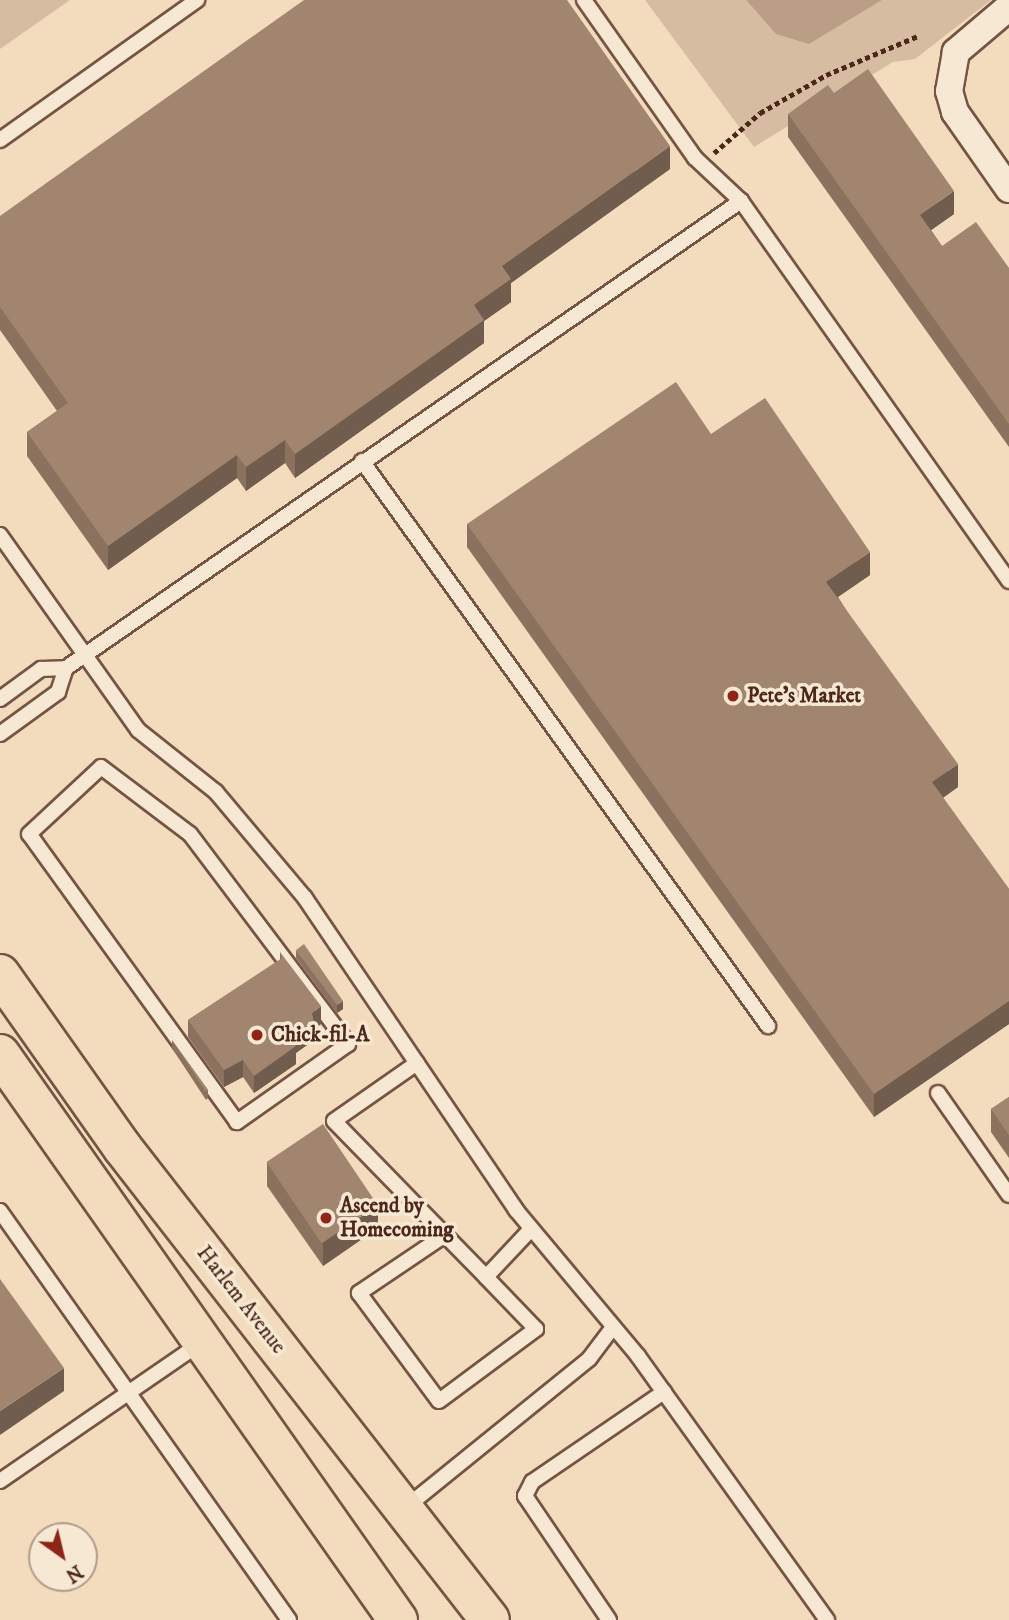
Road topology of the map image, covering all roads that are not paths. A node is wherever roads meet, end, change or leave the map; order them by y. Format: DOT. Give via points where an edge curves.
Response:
graph roads {
  1 [pos="197,0"];
  2 [pos="584,0"];
  3 [pos="1009,7"];
  4 [pos="0,140"];
  5 [pos="1009,189"];
  6 [pos="741,201"];
  7 [pos="362,461"];
  8 [pos="0,535"];
  9 [pos="1009,581"];
  10 [pos="85,655"];
  11 [pos="66,668"];
  12 [pos="0,699"];
  13 [pos="0,734"];
  14 [pos="264,929"];
  15 [pos="0,975"];
  16 [pos="768,1026"];
  17 [pos="0,1054"];
  18 [pos="417,1063"];
  19 [pos="938,1093"];
  20 [pos="1009,1195"];
  21 [pos="0,1211"];
  22 [pos="531,1229"];
  23 [pos="444,1234"];
  24 [pos="486,1277"];
  25 [pos="612,1329"];
  26 [pos="202,1342"];
  27 [pos="664,1392"];
  28 [pos="128,1393"];
  29 [pos="0,1481"];
  30 [pos="405,1507"];
  31 [pos="289,1620"];
  32 [pos="398,1620"];
  33 [pos="490,1620"];
  34 [pos="609,1620"];
  35 [pos="827,1620"];
  1 -- 4 [label="lane"];
  2 -- 6 [label="lane" via="701,164"];
  3 -- 5 [label="street" via="956,52 951,70 956,111"];
  6 -- 7 [label="lane"];
  6 -- 9 [label="lane"];
  7 -- 10 [label="lane"];
  7 -- 16 [label="lane"];
  8 -- 10 [label="lane"];
  10 -- 11 [label="lane"];
  10 -- 18 [label="lane" via="138,730 216,792 304,898"];
  11 -- 12 [label="lane" via="41,669"];
  11 -- 13 [label="lane" via="58,692"];
  14 -- 14 [label="lane" via="348,1044 237,1122 29,834 80,782 102,767 190,834"];
  15 -- 30 [label="main road, Harlem Avenue" via="122,1147"];
  17 -- 26 [label="main road"];
  18 -- 22 [label="lane"];
  18 -- 23 [label="lane" via="334,1121"];
  19 -- 20 [label="lane"];
  21 -- 28 [label="lane"];
  22 -- 24 [label="lane"];
  22 -- 25 [label="lane"];
  23 -- 24 [label="lane"];
  23 -- 24 [label="lane" via="359,1293 439,1401 536,1329"];
  25 -- 27 [label="lane"];
  25 -- 30 [label="lane" via="589,1359"];
  26 -- 28 [label="lane"];
  26 -- 32 [label="main road"];
  27 -- 34 [label="lane" via="532,1482 525,1496"];
  27 -- 35 [label="lane"];
  28 -- 29 [label="lane"];
  28 -- 31 [label="lane"];
  30 -- 33 [label="main road, Harlem Avenue"];
}
